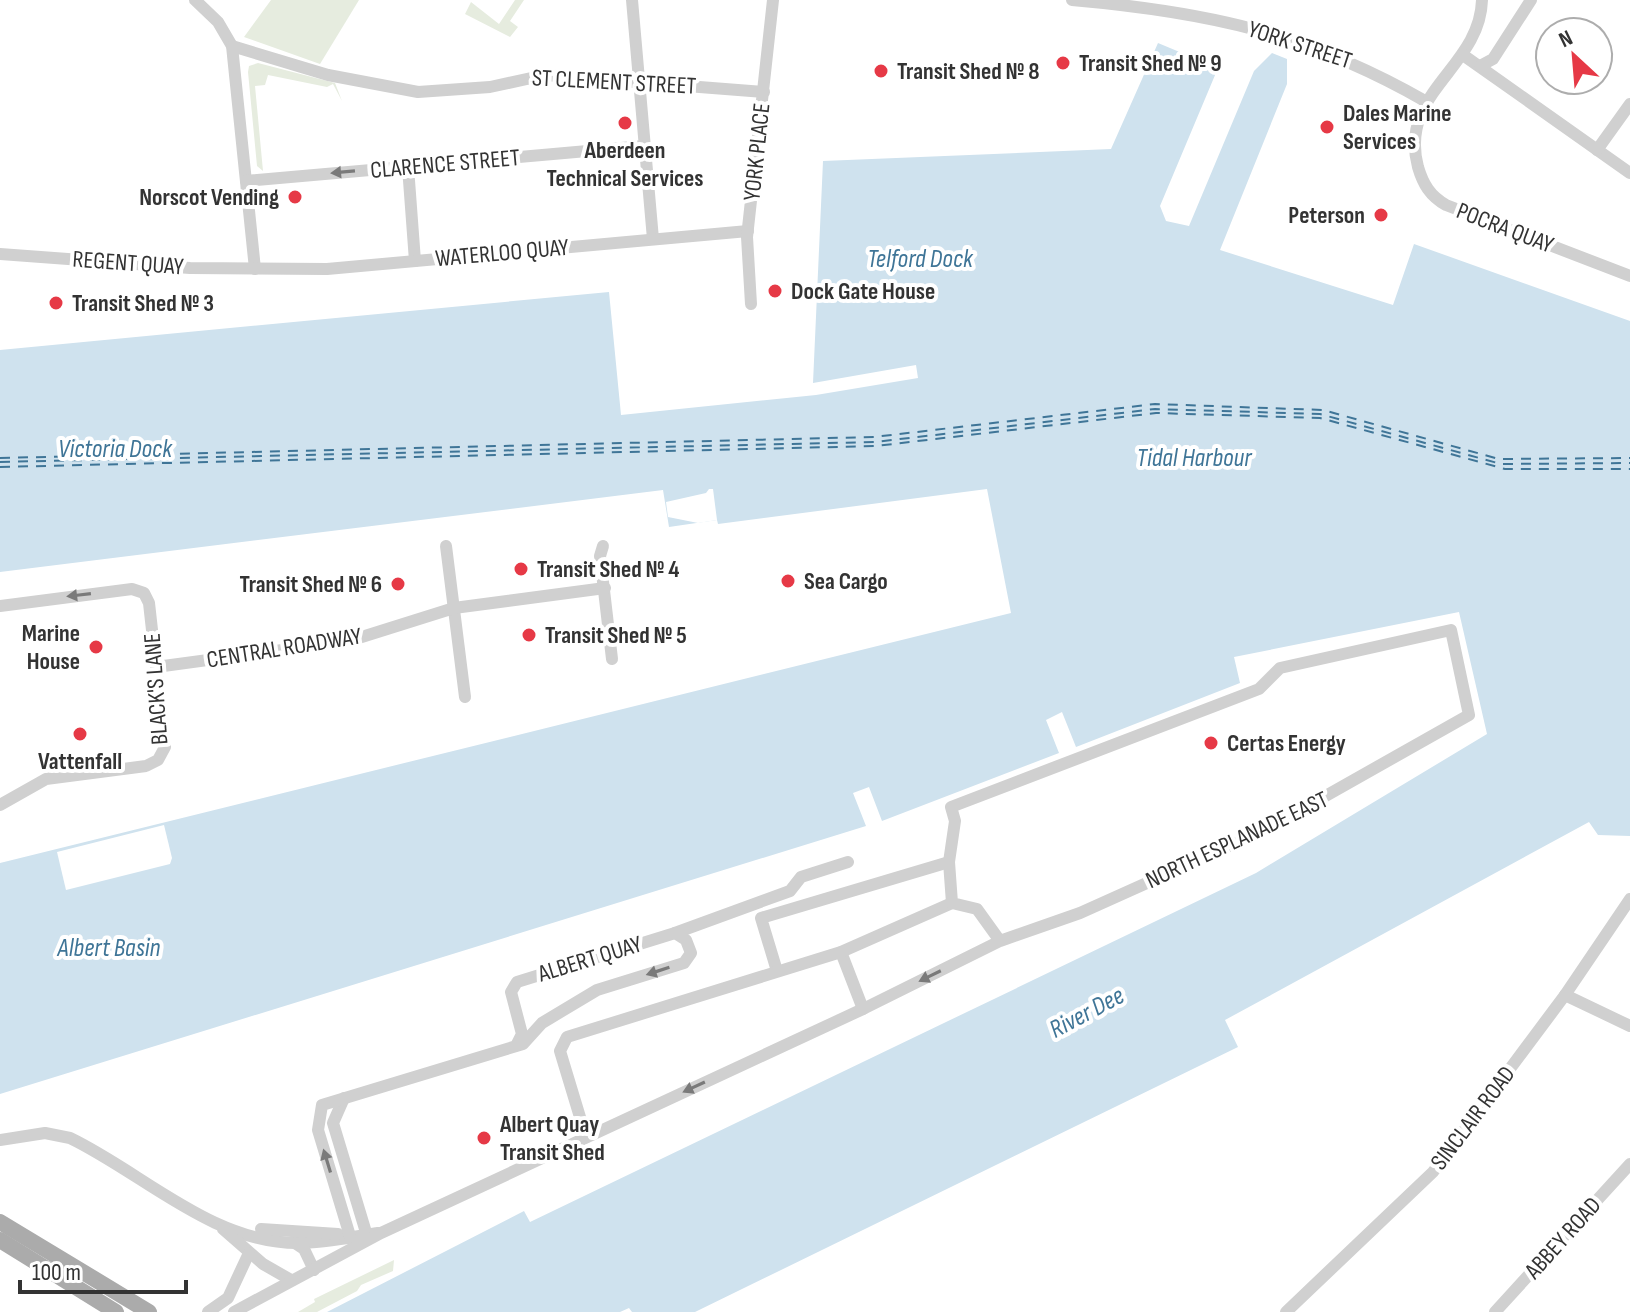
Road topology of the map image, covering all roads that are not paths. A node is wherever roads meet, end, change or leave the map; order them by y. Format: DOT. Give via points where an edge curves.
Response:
graph roads {
  1 [pos="195,0"];
  2 [pos="216,0"];
  3 [pos="632,0"];
  4 [pos="773,0"];
  5 [pos="1072,0"];
  6 [pos="1482,0"];
  7 [pos="1531,0"];
  8 [pos="208,11"];
  9 [pos="232,46"];
  10 [pos="1463,55"];
  11 [pos="1480,66"];
  12 [pos="639,80"];
  13 [pos="764,92"];
  14 [pos="1425,101"];
  15 [pos="1630,104"];
  16 [pos="644,146"];
  17 [pos="1597,150"];
  18 [pos="408,167"];
  19 [pos="1630,173"];
  20 [pos="246,181"];
  21 [pos="748,231"];
  22 [pos="653,239"];
  23 [pos="0,254"];
  24 [pos="415,261"];
  25 [pos="255,269"];
  26 [pos="1630,276"];
  27 [pos="751,304"];
  28 [pos="446,546"];
  29 [pos="603,546"];
  30 [pos="605,588"];
  31 [pos="0,606"];
  32 [pos="454,608"];
  33 [pos="612,659"];
  34 [pos="156,667"];
  35 [pos="465,697"];
  36 [pos="0,805"];
  37 [pos="848,862"];
  38 [pos="949,862"];
  39 [pos="1630,899"];
  40 [pos="952,903"];
  41 [pos="675,933"];
  42 [pos="1000,941"];
  43 [pos="841,952"];
  44 [pos="777,971"];
  45 [pos="1565,995"];
  46 [pos="863,1009"];
  47 [pos="1630,1026"];
  48 [pos="516,1046"];
  49 [pos="344,1098"];
  50 [pos="586,1137"];
  51 [pos="0,1140"];
  52 [pos="1630,1164"];
  53 [pos="0,1222"];
  54 [pos="214,1222"];
  55 [pos="348,1236"];
  56 [pos="372,1237"];
  57 [pos="0,1240"];
  58 [pos="295,1243"];
  59 [pos="249,1253"];
  60 [pos="314,1270"];
  61 [pos="291,1280"];
  62 [pos="116,1312"];
  63 [pos="149,1312"];
  64 [pos="208,1312"];
  65 [pos="234,1312"];
  66 [pos="1286,1312"];
  67 [pos="1495,1312"];
  1 -- 8 [label="street"];
  2 -- 8 [label="street"];
  3 -- 12 [label="street"];
  4 -- 13 [label="street, YORK PLACE"];
  5 -- 14 [label="street, YORK STREET" via="1201,15 1275,33 1363,66"];
  6 -- 10 [label="street" via="1482,15"];
  7 -- 11 [label="street" via="1493,59"];
  8 -- 9 [label="street"];
  9 -- 12 [label="street, ST CLEMENT STREET" via="328,75 420,92 490,87 540,75"];
  9 -- 20 [label="street"];
  10 -- 11 [label="street"];
  10 -- 14 [label="street"];
  11 -- 17 [label="street"];
  12 -- 13 [label="street, ST CLEMENT STREET"];
  12 -- 16 [label="street"];
  13 -- 21 [label="street, YORK PLACE"];
  14 -- 26 [label="street, POCRA QUAY" via="1415,151 1422,180 1439,201"];
  15 -- 17 [label="street"];
  16 -- 18 [label="street, CLARENCE STREET"];
  16 -- 22 [label="street"];
  17 -- 19 [label="street"];
  18 -- 20 [label="street, CLARENCE STREET, one-way"];
  18 -- 24 [label="street"];
  20 -- 25 [label="street"];
  21 -- 22 [label="street, WATERLOO QUAY"];
  21 -- 27 [label="street, YORK PLACE"];
  22 -- 24 [label="street, WATERLOO QUAY"];
  23 -- 25 [label="street, REGENT QUAY"];
  24 -- 25 [label="street, WATERLOO QUAY"];
  28 -- 32 [label="street"];
  29 -- 30 [label="street"];
  30 -- 32 [label="street"];
  30 -- 33 [label="street"];
  34 -- 31 [label="street, BLACK'S LANE, one-way" via="149,603 142,591"];
  32 -- 34 [label="street, CENTRAL ROADWAY" via="349,641"];
  32 -- 35 [label="street"];
  34 -- 36 [label="street, BLACK'S LANE" via="165,747 158,760 46,779"];
  37 -- 41 [label="street, ALBERT QUAY" via="801,877 790,891"];
  38 -- 40 [label="street"];
  38 -- 42 [label="street, NORTH ESPLANADE EAST" via="955,821 951,807 1259,689 1280,668 1451,630 1469,715 1267,829 1080,913"];
  38 -- 44 [label="street" via="761,918"];
  39 -- 45 [label="street, SINCLAIR ROAD"];
  40 -- 42 [label="street" via="977,909"];
  40 -- 43 [label="street"];
  41 -- 48 [label="street, ALBERT QUAY, one-way" via="689,945 691,953 684,963 597,990 542,1023"];
  41 -- 48 [label="street, ALBERT QUAY" via="517,982 511,992 522,1034"];
  42 -- 46 [label="street, NORTH ESPLANADE EAST, one-way"];
  43 -- 44 [label="street"];
  43 -- 46 [label="street"];
  44 -- 50 [label="street" via="573,1034 563,1042 560,1051"];
  45 -- 47 [label="street"];
  45 -- 66 [label="street, SINCLAIR ROAD" via="1433,1172"];
  46 -- 50 [label="street, NORTH ESPLANADE EAST, one-way"];
  48 -- 49 [label="street"];
  55 -- 49 [label="street, one-way" via="318,1130 322,1105"];
  49 -- 56 [label="street" via="333,1123"];
  50 -- 56 [label="street, NORTH ESPLANADE EAST"];
  51 -- 54 [label="street, NORTH ESPLANADE EAST" via="45,1133 70,1138"];
  52 -- 67 [label="street, ABBEY ROAD"];
  53 -- 63 [label="main road"];
  54 -- 55 [label="street"];
  54 -- 58 [label="street, NORTH ESPLANADE EAST"];
  54 -- 59 [label="street, NORTH ESPLANADE EAST"];
  55 -- 56 [label="street, NORTH ESPLANADE EAST"];
  55 -- 58 [label="street, NORTH ESPLANADE EAST"];
  56 -- 60 [label="street, NORTH ESPLANADE EAST"];
  57 -- 62 [label="main road"];
  58 -- 60 [label="street"];
  59 -- 61 [label="street, NORTH ESPLANADE EAST"];
  59 -- 64 [label="street" via="228,1298"];
  60 -- 61 [label="street, NORTH ESPLANADE EAST"];
  61 -- 65 [label="street, NORTH ESPLANADE EAST"];
}
